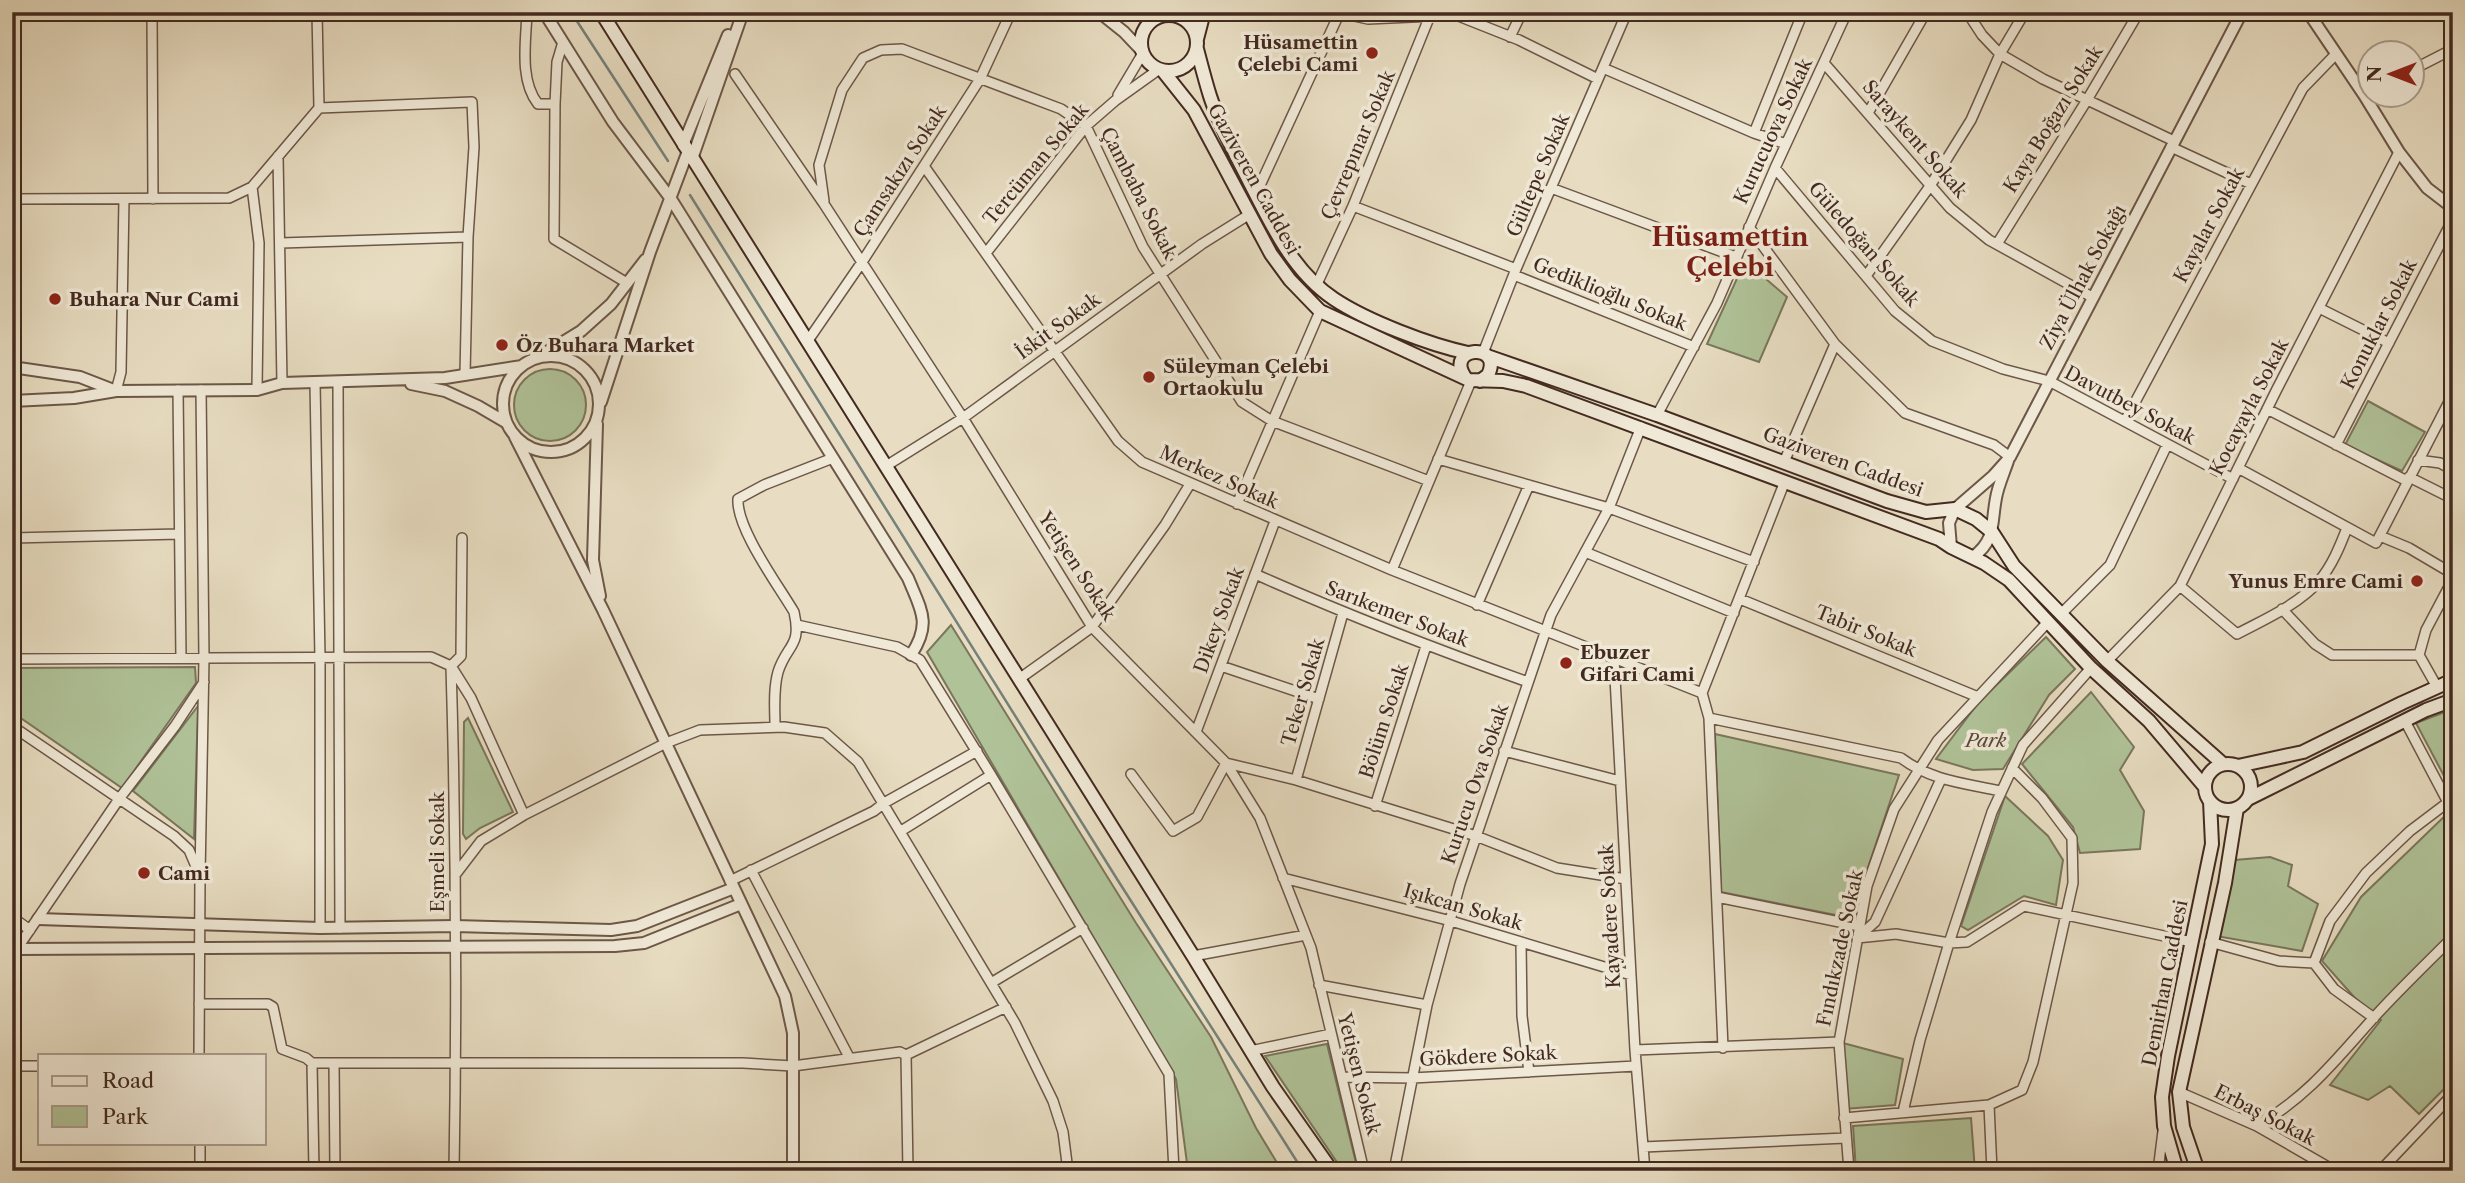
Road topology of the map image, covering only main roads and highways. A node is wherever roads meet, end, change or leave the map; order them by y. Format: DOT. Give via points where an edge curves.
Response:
graph roads {
  1 [pos="1204,12"];
  2 [pos="603,13"];
  3 [pos="1168,14"];
  4 [pos="1197,44"];
  5 [pos="1161,70"];
  6 [pos="1468,353"];
  7 [pos="1485,354"];
  8 [pos="1472,380"];
  9 [pos="2453,681"];
  10 [pos="2453,701"];
  11 [pos="2223,764"];
  12 [pos="2238,766"];
  13 [pos="2205,787"];
  14 [pos="2210,801"];
  15 [pos="2243,804"];
  16 [pos="1332,1171"];
  17 [pos="2177,1171"];
  18 [pos="2197,1171"];
  1 -- 4 [label="main road"];
  2 -- 16 [label="main road" via="1250,1051"];
  3 -- 4 [label="main road" via="1188,22"];
  3 -- 5 [label="main road" via="1153,19 1142,33 1142,52"];
  4 -- 5 [label="main road" via="1194,57 1181,69"];
  4 -- 6 [label="main road, Gaziveren Caddesi" via="1214,106 1256,194 1299,267 1334,299 1360,313"];
  5 -- 8 [label="main road, Gaziveren Caddesi" via="1194,110 1271,254 1320,312"];
  6 -- 7 [label="main road"];
  6 -- 8 [label="main road" via="1461,364"];
  7 -- 8 [label="main road" via="1491,371 1485,379"];
  7 -- 11 [label="main road, Gaziveren Caddesi" via="1887,501 1926,512 1955,509 1976,519 1992,532 2014,566 2107,661"];
  8 -- 13 [label="main road, Gaziveren Caddesi" via="1526,386 1922,532 1973,557 2009,580 2091,668 2149,721"];
  9 -- 12 [label="main road" via="2303,752"];
  10 -- 15 [label="main road" via="2426,710"];
  11 -- 12 [label="main road"];
  11 -- 13 [label="main road" via="2210,773"];
  12 -- 15 [label="main road" via="2251,784"];
  13 -- 14 [label="main road"];
  14 -- 15 [label="main road" via="2222,809"];
  14 -- 17 [label="main road, Demirhan Caddesi" via="2212,844 2162,1097 2164,1126"];
  15 -- 18 [label="main road, Demirhan Caddesi" via="2179,1092 2183,1127"];
}
